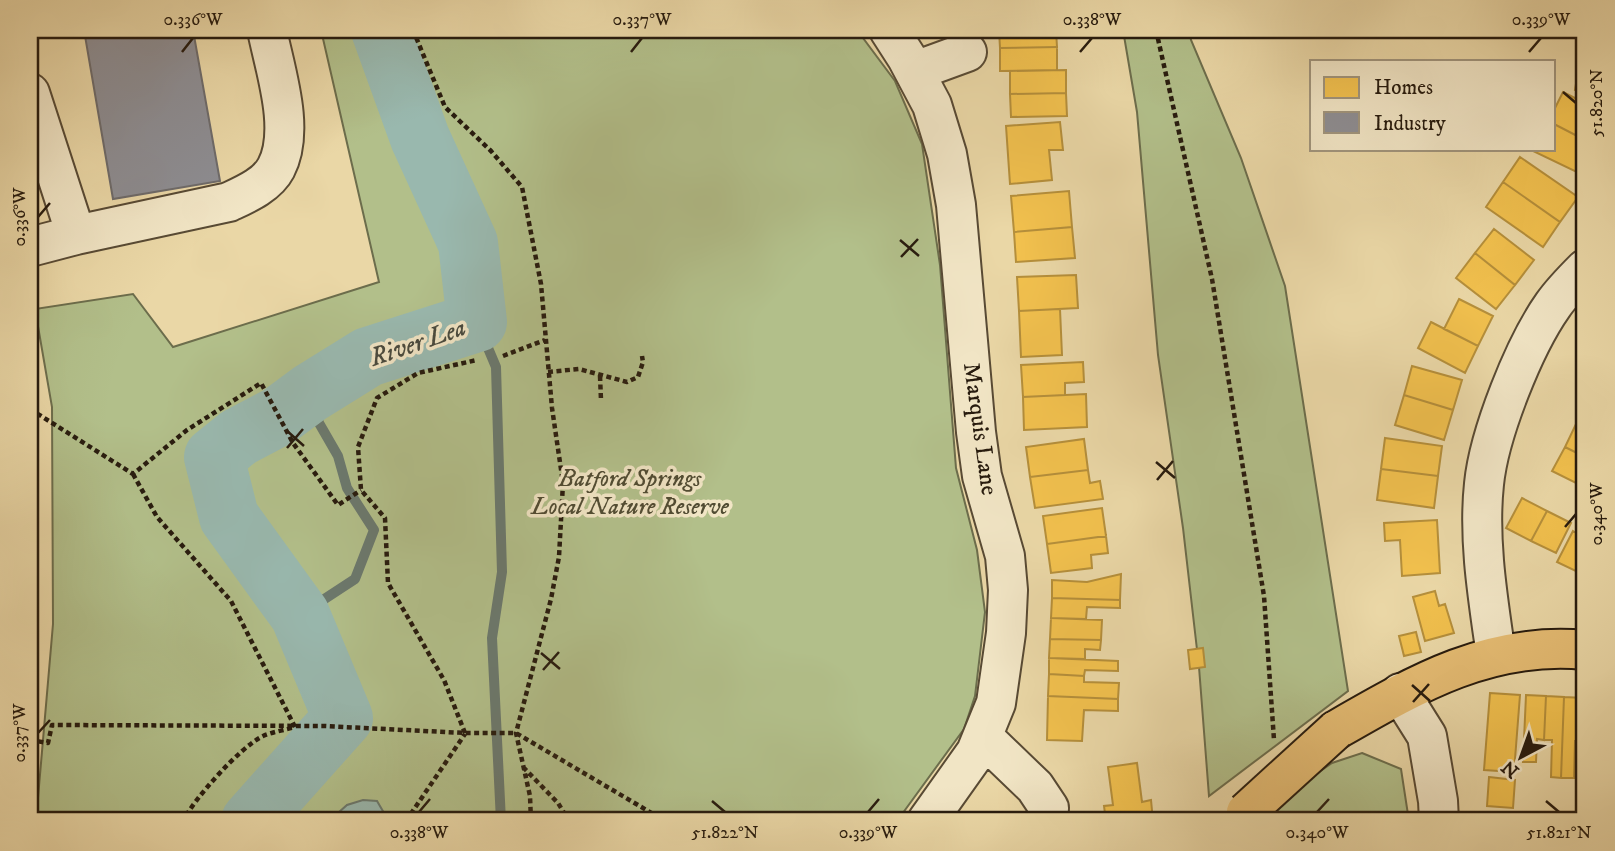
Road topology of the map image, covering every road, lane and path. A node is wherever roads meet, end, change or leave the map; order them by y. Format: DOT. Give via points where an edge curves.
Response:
graph roads {
  1 [pos="267,30"];
  2 [pos="412,30"];
  3 [pos="889,30"];
  4 [pos="1156,30"];
  5 [pos="967,52"];
  6 [pos="915,71"];
  7 [pos="30,93"];
  8 [pos="76,235"];
  9 [pos="30,247"];
  10 [pos="1585,269"];
  11 [pos="545,340"];
  12 [pos="503,356"];
  13 [pos="642,356"];
  14 [pos="477,360"];
  15 [pos="548,372"];
  16 [pos="600,376"];
  17 [pos="601,400"];
  18 [pos="30,409"];
  19 [pos="133,474"];
  20 [pos="361,490"];
  21 [pos="1585,650"];
  22 [pos="1496,655"];
  23 [pos="1400,693"];
  24 [pos="295,727"];
  25 [pos="465,733"];
  26 [pos="516,733"];
  27 [pos="982,737"];
  28 [pos="30,740"];
  29 [pos="1274,742"];
  30 [pos="522,767"];
  31 [pos="1241,816"];
  32 [pos="183,821"];
  33 [pos="406,821"];
  34 [pos="531,821"];
  35 [pos="569,821"];
  36 [pos="665,821"];
  37 [pos="927,821"];
  38 [pos="1048,821"];
  39 [pos="1439,821"];
  1 -- 8 [label="street" via="285,123 276,169 264,182 229,202"];
  2 -- 11 [label="path" via="445,107 522,187 541,284"];
  3 -- 6 [label="street, Marquis Lane"];
  4 -- 29 [label="path" via="1212,279 1264,596"];
  5 -- 6 [label="street"];
  6 -- 27 [label="street, Marquis Lane" via="932,105 947,154 982,476 1005,556 1006,633 996,703"];
  7 -- 8 [label="street"];
  8 -- 9 [label="street"];
  10 -- 22 [label="street" via="1553,305 1523,360 1500,418 1484,482 1482,533"];
  11 -- 12 [label="path"];
  11 -- 15 [label="path"];
  13 -- 16 [label="path" via="638,377 627,382"];
  14 -- 20 [label="path" via="418,373 377,398 358,447"];
  15 -- 16 [label="path" via="579,369"];
  15 -- 26 [label="path" via="563,483 559,557"];
  16 -- 17 [label="path"];
  18 -- 19 [label="path"];
  19 -- 20 [label="path" via="187,430 261,383 293,443 338,505"];
  19 -- 24 [label="path" via="157,517 230,601"];
  20 -- 25 [label="path" via="385,518 388,583 444,680"];
  21 -- 22 [label="main road" via="1536,649"];
  22 -- 23 [label="main road"];
  23 -- 31 [label="main road, bridge" via="1336,730"];
  23 -- 39 [label="street" via="1427,736"];
  24 -- 25 [label="path"];
  24 -- 28 [label="path" via="52,725 48,743"];
  24 -- 32 [label="path" via="262,736 239,754 190,807"];
  25 -- 26 [label="path"];
  25 -- 33 [label="path"];
  26 -- 30 [label="path"];
  26 -- 36 [label="path"];
  27 -- 37 [label="street, Marquis Lane"];
  27 -- 38 [label="street" via="1034,787 1049,808"];
  30 -- 34 [label="path"];
  30 -- 35 [label="path" via="558,803"];
}
